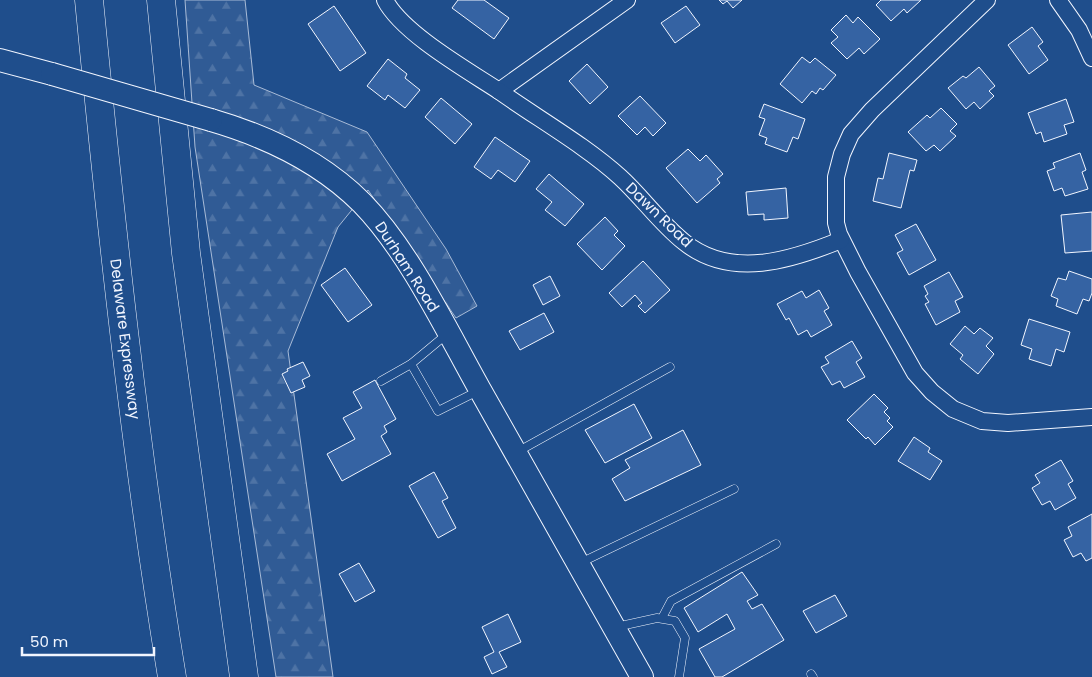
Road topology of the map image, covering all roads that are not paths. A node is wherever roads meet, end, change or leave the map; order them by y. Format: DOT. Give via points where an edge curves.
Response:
graph roads {
  1 [pos="89,0"];
  2 [pos="161,0"];
  3 [pos="384,0"];
  4 [pos="628,0"];
  5 [pos="987,0"];
  6 [pos="1058,0"];
  7 [pos="1092,58"];
  8 [pos="1,62"];
  9 [pos="499,91"];
  10 [pos="841,240"];
  11 [pos="448,333"];
  12 [pos="411,364"];
  13 [pos="670,367"];
  14 [pos="380,382"];
  15 [pos="480,390"];
  16 [pos="1092,417"];
  17 [pos="516,453"];
  18 [pos="734,489"];
  19 [pos="776,544"];
  20 [pos="579,564"];
  21 [pos="662,618"];
  22 [pos="614,628"];
  23 [pos="172,677"];
  24 [pos="244,677"];
  25 [pos="642,677"];
  26 [pos="679,677"];
  1 -- 23 [label="highway, Delaware Expressway" via="111,229 139,454"];
  2 -- 24 [label="highway" via="186,253"];
  3 -- 9 [label="street, Dawn Road" via="425,41"];
  4 -- 9 [label="street"];
  5 -- 10 [label="street" via="851,134 836,177 836,223"];
  6 -- 7 [label="street" via="1079,30"];
  8 -- 11 [label="main road, Durham Road, bridge" via="237,127 296,154 327,174 378,221 401,252"];
  9 -- 10 [label="street, Dawn Road" via="619,177 684,242 704,256 750,264 782,261"];
  10 -- 16 [label="street" via="915,373 953,409 982,421 1008,423"];
  11 -- 12 [label="lane"];
  11 -- 15 [label="main road, Durham Road"];
  12 -- 14 [label="lane"];
  12 -- 15 [label="lane" via="438,411"];
  13 -- 17 [label="lane"];
  15 -- 17 [label="main road, Durham Road"];
  17 -- 20 [label="main road, Durham Road"];
  18 -- 20 [label="lane"];
  19 -- 21 [label="lane" via="671,601"];
  20 -- 22 [label="main road, Durham Road"];
  21 -- 22 [label="lane"];
  21 -- 26 [label="lane" via="676,621 685,638"];
  22 -- 25 [label="main road, Durham Road"];
}
